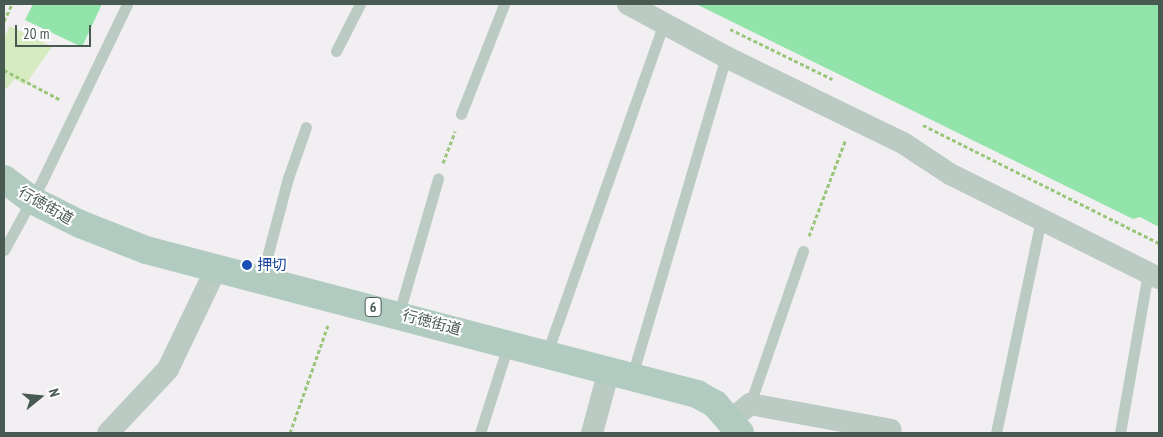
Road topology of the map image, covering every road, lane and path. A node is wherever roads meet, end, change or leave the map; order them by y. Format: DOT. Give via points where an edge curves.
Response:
graph roads {
  1 [pos="12,4"];
  2 [pos="127,4"];
  3 [pos="360,4"];
  4 [pos="504,4"];
  5 [pos="628,4"];
  6 [pos="4,21"];
  7 [pos="664,23"];
  8 [pos="336,51"];
  9 [pos="726,57"];
  10 [pos="4,70"];
  11 [pos="77,109"];
  12 [pos="461,114"];
  13 [pos="853,119"];
  14 [pos="306,127"];
  15 [pos="4,179"];
  16 [pos="438,180"];
  17 [pos="32,200"];
  18 [pos="1041,220"];
  19 [pos="4,250"];
  20 [pos="803,251"];
  21 [pos="216,269"];
  22 [pos="1153,275"];
  23 [pos="261,280"];
  24 [pos="338,298"];
  25 [pos="399,313"];
  26 [pos="509,344"];
  27 [pos="547,353"];
  28 [pos="620,373"];
  29 [pos="740,419"];
  30 [pos="890,430"];
  31 [pos="108,433"];
  32 [pos="290,433"];
  33 [pos="480,433"];
  34 [pos="592,433"];
  35 [pos="996,433"];
  36 [pos="1120,433"];
  1 -- 6 [label="path"];
  2 -- 11 [label="lane"];
  3 -- 8 [label="lane"];
  4 -- 12 [label="lane"];
  5 -- 7 [label="street"];
  7 -- 9 [label="street"];
  7 -- 27 [label="lane"];
  9 -- 13 [label="street"];
  9 -- 28 [label="lane"];
  10 -- 11 [label="path"];
  11 -- 17 [label="lane"];
  12 -- 16 [label="path"];
  13 -- 18 [label="street" via="903,143 950,174"];
  13 -- 20 [label="path"];
  14 -- 23 [label="lane" via="288,178"];
  15 -- 17 [label="main road, 行徳街道 / 6"];
  16 -- 25 [label="lane"];
  17 -- 19 [label="lane"];
  17 -- 21 [label="main road, 行徳街道 / 6" via="80,224 146,250"];
  18 -- 22 [label="street"];
  18 -- 35 [label="lane"];
  20 -- 29 [label="lane"];
  21 -- 23 [label="main road, 行徳街道 / 6"];
  21 -- 31 [label="street" via="168,369"];
  22 -- 36 [label="lane"];
  23 -- 24 [label="main road, 行徳街道 / 6"];
  24 -- 25 [label="main road, 行徳街道 / 6"];
  24 -- 32 [label="path"];
  25 -- 26 [label="main road, 行徳街道 / 6"];
  26 -- 27 [label="main road, 行徳街道 / 6"];
  26 -- 33 [label="lane"];
  27 -- 28 [label="main road, 行徳街道 / 6"];
  28 -- 29 [label="main road, 行徳街道 / 6" via="697,394"];
  28 -- 34 [label="street"];
  29 -- 30 [label="street"];
}
